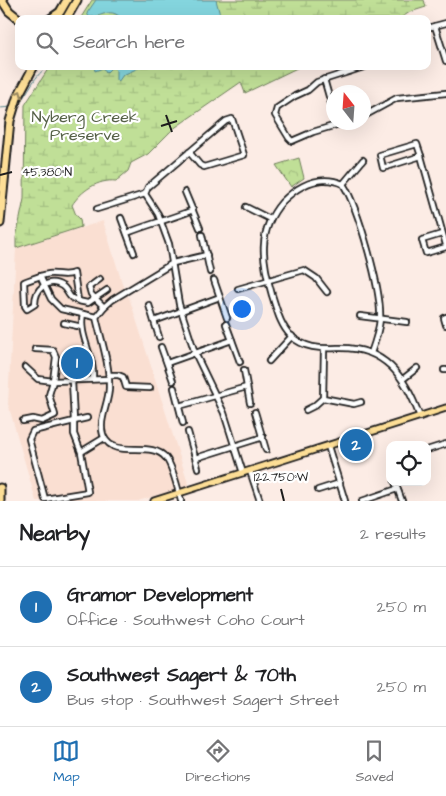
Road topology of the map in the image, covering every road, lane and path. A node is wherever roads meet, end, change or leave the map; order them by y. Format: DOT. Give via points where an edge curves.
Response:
graph roads {
  1 [pos="2,0"];
  2 [pos="66,0"];
  3 [pos="77,0"];
  4 [pos="15,15"];
  5 [pos="56,15"];
  6 [pos="68,15"];
  7 [pos="446,23"];
  8 [pos="436,26"];
  9 [pos="431,27"];
  10 [pos="446,61"];
  11 [pos="32,70"];
  12 [pos="354,70"];
  13 [pos="324,79"];
  14 [pos="326,86"];
  15 [pos="446,93"];
  16 [pos="371,112"];
  17 [pos="326,127"];
  18 [pos="189,152"];
  19 [pos="421,156"];
  20 [pos="363,160"];
  21 [pos="343,184"];
  22 [pos="185,192"];
  23 [pos="145,194"];
  24 [pos="246,208"];
  25 [pos="97,209"];
  26 [pos="193,210"];
  27 [pos="121,218"];
  28 [pos="270,219"];
  29 [pos="161,221"];
  30 [pos="0,222"];
  31 [pos="200,228"];
  32 [pos="127,233"];
  33 [pos="442,234"];
  34 [pos="202,235"];
  35 [pos="446,246"];
  36 [pos="134,253"];
  37 [pos="207,256"];
  38 [pos="173,263"];
  39 [pos="210,272"];
  40 [pos="40,276"];
  41 [pos="100,279"];
  42 [pos="214,280"];
  43 [pos="268,280"];
  44 [pos="44,285"];
  45 [pos="238,289"];
  46 [pos="107,290"];
  47 [pos="327,292"];
  48 [pos="220,297"];
  49 [pos="95,298"];
  50 [pos="78,300"];
  51 [pos="149,305"];
  52 [pos="104,307"];
  53 [pos="182,311"];
  54 [pos="83,314"];
  55 [pos="360,316"];
  56 [pos="96,317"];
  57 [pos="446,317"];
  58 [pos="227,318"];
  59 [pos="380,319"];
  60 [pos="154,320"];
  61 [pos="407,322"];
  62 [pos="64,323"];
  63 [pos="226,324"];
  64 [pos="446,325"];
  65 [pos="82,327"];
  66 [pos="292,336"];
  67 [pos="159,337"];
  68 [pos="232,340"];
  69 [pos="161,347"];
  70 [pos="35,349"];
  71 [pos="324,350"];
  72 [pos="195,353"];
  73 [pos="371,353"];
  74 [pos="240,362"];
  75 [pos="269,362"];
  76 [pos="167,363"];
  77 [pos="25,367"];
  78 [pos="418,368"];
  79 [pos="244,370"];
  80 [pos="109,377"];
  81 [pos="403,379"];
  82 [pos="72,380"];
  83 [pos="93,380"];
  84 [pos="53,381"];
  85 [pos="173,381"];
  86 [pos="150,388"];
  87 [pos="174,388"];
  88 [pos="247,388"];
  89 [pos="216,396"];
  90 [pos="323,398"];
  91 [pos="361,402"];
  92 [pos="250,403"];
  93 [pos="179,406"];
  94 [pos="446,408"];
  95 [pos="306,410"];
  96 [pos="256,412"];
  97 [pos="420,417"];
  98 [pos="87,418"];
  99 [pos="23,422"];
  100 [pos="74,422"];
  101 [pos="184,423"];
  102 [pos="188,432"];
  103 [pos="263,436"];
  104 [pos="104,438"];
  105 [pos="446,444"];
  106 [pos="235,446"];
  107 [pos="328,446"];
  108 [pos="431,449"];
  109 [pos="266,450"];
  110 [pos="80,452"];
  111 [pos="196,458"];
  112 [pos="198,468"];
  113 [pos="250,471"];
  114 [pos="243,473"];
  115 [pos="340,483"];
  116 [pos="0,488"];
  117 [pos="397,488"];
  118 [pos="318,490"];
  119 [pos="179,493"];
  120 [pos="0,501"];
  121 [pos="154,501"];
  122 [pos="181,501"];
  123 [pos="260,501"];
  124 [pos="345,501"];
  125 [pos="362,501"];
  126 [pos="402,501"];
  1 -- 4 [label="highway"];
  2 -- 5 [label="highway"];
  3 -- 6 [label="highway"];
  7 -- 8 [label="street"];
  8 -- 9 [label="street"];
  8 -- 10 [label="street"];
  30 -- 11 [label="highway, one-way" via="10,124 17,98"];
  12 -- 13 [label="street"];
  13 -- 14 [label="street"];
  13 -- 17 [label="street" via="277,108 275,115 292,141"];
  15 -- 16 [label="street" via="396,98"];
  18 -- 18 [label="street" via="232,118 244,155 204,167"];
  18 -- 23 [label="street" via="148,187"];
  19 -- 19 [label="street" via="417,144 380,156 383,168"];
  19 -- 33 [label="street"];
  20 -- 21 [label="street"];
  21 -- 28 [label="street" via="327,179 300,187 289,195"];
  21 -- 59 [label="street" via="357,218 378,290"];
  22 -- 26 [label="street"];
  23 -- 25 [label="street"];
  23 -- 29 [label="street"];
  24 -- 28 [label="street"];
  26 -- 29 [label="street"];
  26 -- 31 [label="street"];
  27 -- 32 [label="street"];
  28 -- 43 [label="street" via="263,251"];
  29 -- 32 [label="street"];
  29 -- 38 [label="street"];
  32 -- 36 [label="street"];
  33 -- 35 [label="street"];
  33 -- 35 [label="street" via="422,240 426,253"];
  34 -- 37 [label="street"];
  37 -- 38 [label="street"];
  37 -- 39 [label="street"];
  38 -- 52 [label="street"];
  38 -- 53 [label="street"];
  40 -- 44 [label="street"];
  40 -- 44 [label="street" via="24,282 27,308 35,304 37,292"];
  40 -- 50 [label="street" via="74,273"];
  41 -- 49 [label="street" via="89,287"];
  42 -- 48 [label="street"];
  43 -- 45 [label="street"];
  43 -- 47 [label="street" via="304,270 316,278"];
  43 -- 66 [label="street" via="279,319"];
  44 -- 50 [label="street" via="55,282 63,286 70,298"];
  44 -- 54 [label="street" via="61,309"];
  46 -- 49 [label="street"];
  48 -- 53 [label="street"];
  48 -- 58 [label="street"];
  49 -- 50 [label="street" via="88,303"];
  49 -- 52 [label="street"];
  51 -- 60 [label="street"];
  52 -- 56 [label="street"];
  53 -- 60 [label="street"];
  53 -- 72 [label="street"];
  54 -- 56 [label="street"];
  54 -- 65 [label="street"];
  55 -- 59 [label="street"];
  56 -- 80 [label="street"];
  57 -- 64 [label="street"];
  59 -- 61 [label="street"];
  59 -- 73 [label="street"];
  60 -- 67 [label="street"];
  62 -- 65 [label="street"];
  63 -- 68 [label="street"];
  65 -- 83 [label="street" via="93,364"];
  66 -- 71 [label="street" via="305,345"];
  66 -- 75 [label="street"];
  68 -- 72 [label="street"];
  68 -- 74 [label="street"];
  69 -- 76 [label="street"];
  70 -- 84 [label="street" via="53,350 56,357"];
  71 -- 73 [label="street" via="352,348"];
  71 -- 90 [label="street"];
  72 -- 76 [label="street"];
  72 -- 89 [label="street"];
  73 -- 81 [label="street" via="391,366"];
  76 -- 85 [label="street"];
  77 -- 84 [label="street" via="38,379"];
  78 -- 81 [label="street"];
  79 -- 88 [label="street"];
  80 -- 83 [label="street"];
  80 -- 86 [label="street" via="123,377 126,387"];
  80 -- 104 [label="street" via="110,390 102,430"];
  81 -- 97 [label="street"];
  82 -- 83 [label="street"];
  82 -- 84 [label="street"];
  82 -- 100 [label="street"];
  84 -- 99 [label="street" via="49,395 55,415 42,421"];
  87 -- 93 [label="street"];
  88 -- 89 [label="street"];
  88 -- 92 [label="street"];
  89 -- 93 [label="street"];
  89 -- 106 [label="street"];
  90 -- 91 [label="street" via="354,404"];
  90 -- 95 [label="street"];
  93 -- 101 [label="street"];
  94 -- 97 [label="main road"];
  96 -- 103 [label="street"];
  97 -- 107 [label="main road"];
  98 -- 100 [label="street"];
  100 -- 110 [label="street"];
  100 -- 110 [label="street" via="33,431 30,435 45,499 88,492"];
  102 -- 111 [label="street"];
  103 -- 106 [label="street"];
  103 -- 109 [label="street"];
  104 -- 110 [label="street"];
  104 -- 119 [label="street" via="120,448 161,453 167,459"];
  105 -- 108 [label="street"];
  106 -- 111 [label="street"];
  106 -- 114 [label="street"];
  107 -- 113 [label="main road"];
  107 -- 115 [label="street"];
  111 -- 112 [label="street"];
  113 -- 114 [label="main road"];
  113 -- 123 [label="street"];
  114 -- 119 [label="main road"];
  115 -- 118 [label="street"];
  115 -- 124 [label="street"];
  116 -- 120 [label="highway"];
  117 -- 125 [label="street"];
  117 -- 126 [label="street"];
  119 -- 121 [label="main road"];
  119 -- 122 [label="street"];
}
